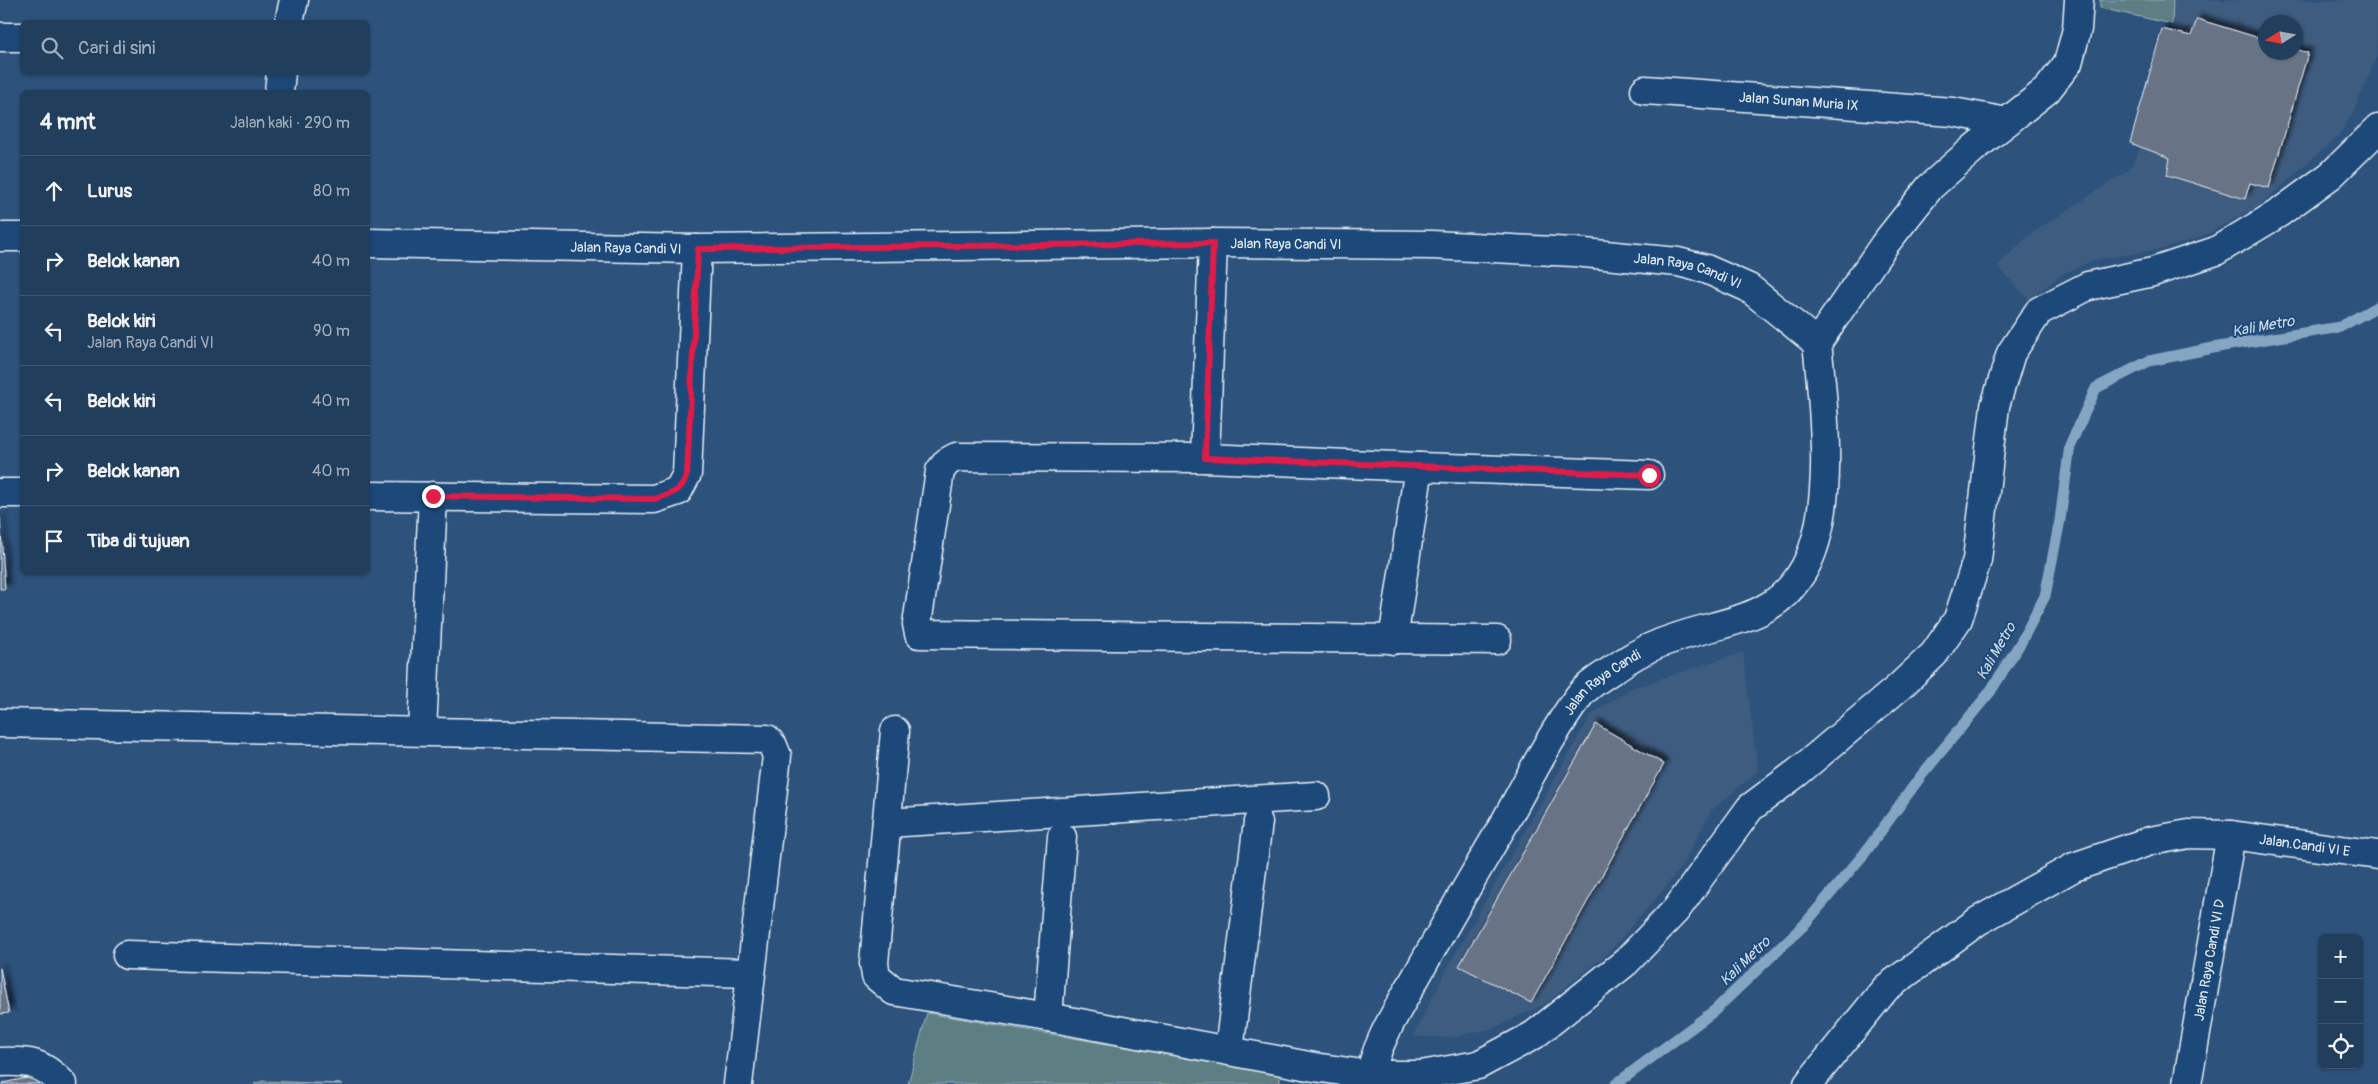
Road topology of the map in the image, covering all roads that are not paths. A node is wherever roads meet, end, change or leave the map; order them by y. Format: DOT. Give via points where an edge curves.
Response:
graph roads {
  1 [pos="294,0"];
  2 [pos="2079,0"];
  3 [pos="289,20"];
  4 [pos="0,37"];
  5 [pos="20,37"];
  6 [pos="281,75"];
  7 [pos="279,90"];
  8 [pos="1645,90"];
  9 [pos="2007,122"];
  10 [pos="2378,129"];
  11 [pos="0,237"];
  12 [pos="20,238"];
  13 [pos="370,243"];
  14 [pos="1213,243"];
  15 [pos="698,249"];
  16 [pos="1817,343"];
  17 [pos="1205,458"];
  18 [pos="1419,467"];
  19 [pos="1649,475"];
  20 [pos="0,493"];
  21 [pos="20,493"];
  22 [pos="370,496"];
  23 [pos="433,496"];
  24 [pos="1393,640"];
  25 [pos="1497,640"];
  26 [pos="0,723"];
  27 [pos="422,731"];
  28 [pos="895,731"];
  29 [pos="1316,796"];
  30 [pos="1258,822"];
  31 [pos="887,823"];
  32 [pos="2231,835"];
  33 [pos="1062,837"];
  34 [pos="2378,855"];
  35 [pos="127,955"];
  36 [pos="750,973"];
  37 [pos="1048,1017"];
  38 [pos="1229,1050"];
  39 [pos="0,1062"];
  40 [pos="1370,1079"];
  41 [pos="63,1084"];
  42 [pos="738,1084"];
  43 [pos="1808,1084"];
  44 [pos="2187,1084"];
  1 -- 3 [label="street"];
  2 -- 9 [label="street" via="2077,29 2068,63 2047,90"];
  4 -- 5 [label="street"];
  6 -- 7 [label="street"];
  8 -- 9 [label="street, Jalan Sunan Muria IX" via="1953,112"];
  9 -- 16 [label="street" via="1930,187 1884,245"];
  10 -- 40 [label="street" via="2331,175 2279,213 2216,251 2153,272 2088,286 2040,311 2011,353 1995,406 1977,560 1958,620 1934,654 1900,687 1750,808 1676,910 1626,962 1534,1035 1478,1065 1421,1075"];
  11 -- 12 [label="street"];
  13 -- 15 [label="street, Jalan Raya Candi VI"];
  14 -- 15 [label="street, Jalan Raya Candi VI"];
  14 -- 16 [label="street, Jalan Raya Candi VI" via="1432,245 1574,252 1678,262 1706,269 1750,288"];
  14 -- 17 [label="street"];
  15 -- 23 [label="street" via="687,474 678,491 654,499"];
  16 -- 40 [label="street, Jalan Raya Candi" via="1825,425 1823,496 1812,553 1801,575 1781,599 1756,614 1674,638 1626,661 1581,694 1409,990 1382,1043"];
  17 -- 18 [label="street"];
  17 -- 24 [label="street" via="956,456 940,471 917,624 919,634"];
  18 -- 19 [label="street"];
  18 -- 24 [label="street"];
  20 -- 21 [label="street"];
  22 -- 23 [label="street"];
  23 -- 27 [label="street"];
  24 -- 25 [label="street"];
  26 -- 27 [label="street"];
  27 -- 36 [label="street" via="768,739 777,756"];
  28 -- 31 [label="street"];
  29 -- 31 [label="street"];
  30 -- 38 [label="street"];
  31 -- 37 [label="street" via="874,963 876,976 894,991"];
  32 -- 34 [label="street, Jalan.Candi VI E"];
  32 -- 43 [label="street, Jalan.Candi VI E" via="2189,834 2107,854 2074,867 1978,921 1886,988"];
  32 -- 44 [label="street, Jalan Raya Candi VI D"];
  33 -- 37 [label="street"];
  35 -- 36 [label="street"];
  36 -- 42 [label="street"];
  37 -- 38 [label="street"];
  38 -- 40 [label="street"];
  39 -- 41 [label="street" via="19,1061 44,1066"];
}
